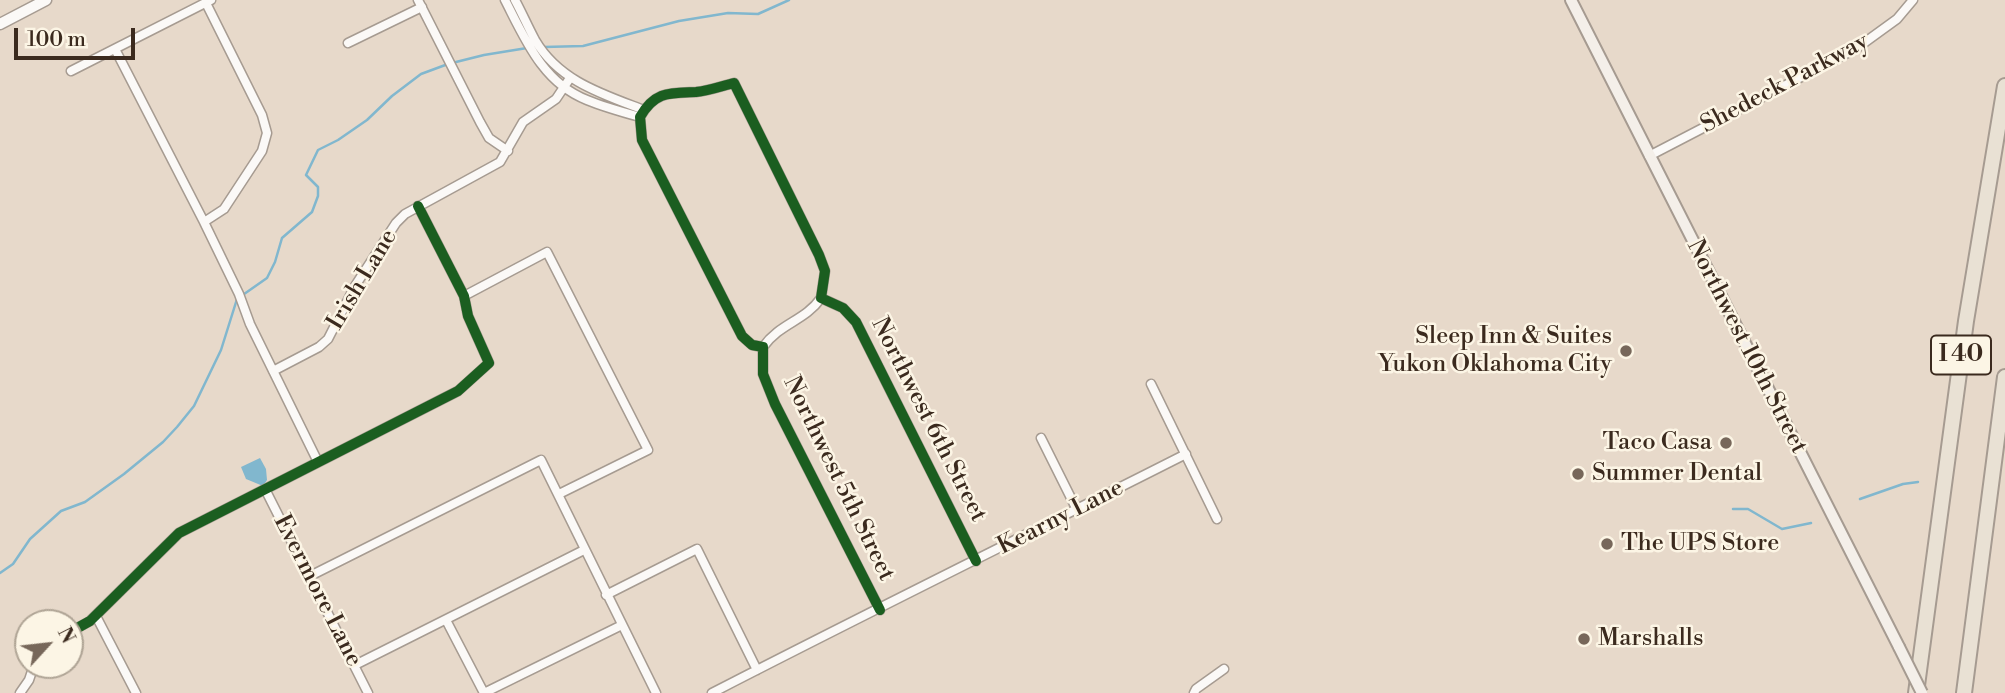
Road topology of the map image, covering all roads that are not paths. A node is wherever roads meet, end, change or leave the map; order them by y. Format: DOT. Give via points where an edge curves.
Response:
graph roads {
  1 [pos="46,0"];
  2 [pos="1571,0"];
  3 [pos="1913,0"];
  4 [pos="208,1"];
  5 [pos="509,1"];
  6 [pos="420,4"];
  7 [pos="0,24"];
  8 [pos="348,43"];
  9 [pos="115,49"];
  10 [pos="71,71"];
  11 [pos="570,78"];
  12 [pos="2005,86"];
  13 [pos="566,87"];
  14 [pos="642,114"];
  15 [pos="508,151"];
  16 [pos="1649,156"];
  17 [pos="418,206"];
  18 [pos="204,222"];
  19 [pos="464,296"];
  20 [pos="821,298"];
  21 [pos="763,348"];
  22 [pos="273,371"];
  23 [pos="2005,376"];
  24 [pos="1151,384"];
  25 [pos="1041,438"];
  26 [pos="1186,454"];
  27 [pos="318,462"];
  28 [pos="265,489"];
  29 [pos="559,495"];
  30 [pos="1077,510"];
  31 [pos="1217,519"];
  32 [pos="584,550"];
  33 [pos="976,561"];
  34 [pos="310,576"];
  35 [pos="607,595"];
  36 [pos="880,610"];
  37 [pos="96,616"];
  38 [pos="446,620"];
  39 [pos="84,623"];
  40 [pos="622,625"];
  41 [pos="355,665"];
  42 [pos="1224,669"];
  43 [pos="758,670"];
  44 [pos="136,693"];
  45 [pos="368,693"];
  46 [pos="484,693"];
  47 [pos="656,693"];
  48 [pos="712,693"];
  49 [pos="1194,693"];
  50 [pos="1916,693"];
  51 [pos="1922,693"];
  52 [pos="1964,693"];
  1 -- 7 [label="street"];
  2 -- 16 [label="main road, Northwest 10th Street"];
  3 -- 16 [label="street, Shedeck Parkway" via="1897,19 1857,48"];
  4 -- 9 [label="street"];
  4 -- 18 [label="street" via="267,133 262,151 224,209"];
  5 -- 11 [label="street" via="536,42"];
  5 -- 13 [label="street" via="538,62"];
  6 -- 8 [label="street"];
  6 -- 15 [label="street" via="489,138"];
  9 -- 10 [label="street"];
  9 -- 18 [label="street"];
  11 -- 13 [label="street, Irish Lane"];
  11 -- 14 [label="street"];
  12 -- 50 [label="highway, I 40" via="1966,321"];
  13 -- 14 [label="street" via="584,99"];
  13 -- 15 [label="street, Irish Lane" via="523,122"];
  14 -- 20 [label="street" via="672,92 698,92 734,83 819,255 825,271"];
  14 -- 21 [label="street" via="642,140 742,337"];
  15 -- 17 [label="street, Irish Lane" via="500,162"];
  16 -- 51 [label="main road, Northwest 10th Street, bridge"];
  17 -- 19 [label="street"];
  17 -- 22 [label="street, Irish Lane" via="397,223 355,286 328,339"];
  18 -- 22 [label="street"];
  19 -- 27 [label="street" via="489,363 458,391"];
  19 -- 29 [label="street" via="547,252 648,450"];
  20 -- 21 [label="street" via="805,315 772,334"];
  20 -- 33 [label="street, Northwest 6th Street" via="843,308 856,322"];
  21 -- 36 [label="street, Northwest 5th Street" via="763,374 775,404"];
  22 -- 27 [label="street"];
  23 -- 52 [label="highway, I 40"];
  24 -- 26 [label="street"];
  25 -- 30 [label="street"];
  26 -- 30 [label="street, Kearny Lane"];
  26 -- 31 [label="street"];
  27 -- 28 [label="street"];
  28 -- 34 [label="street, Evermore Lane"];
  28 -- 37 [label="street" via="179,533"];
  29 -- 32 [label="street"];
  29 -- 34 [label="street" via="541,460"];
  30 -- 33 [label="street, Kearny Lane"];
  32 -- 35 [label="street"];
  32 -- 38 [label="street"];
  33 -- 36 [label="street, Kearny Lane"];
  34 -- 41 [label="street, Evermore Lane"];
  35 -- 40 [label="street"];
  35 -- 43 [label="street" via="697,549"];
  36 -- 43 [label="street, Kearny Lane"];
  37 -- 39 [label="street"];
  37 -- 44 [label="street"];
  38 -- 41 [label="street"];
  38 -- 46 [label="street"];
  40 -- 46 [label="street"];
  40 -- 47 [label="street"];
  41 -- 45 [label="street, Evermore Lane"];
  42 -- 49 [label="street"];
  43 -- 48 [label="street, Kearny Lane"];
}
